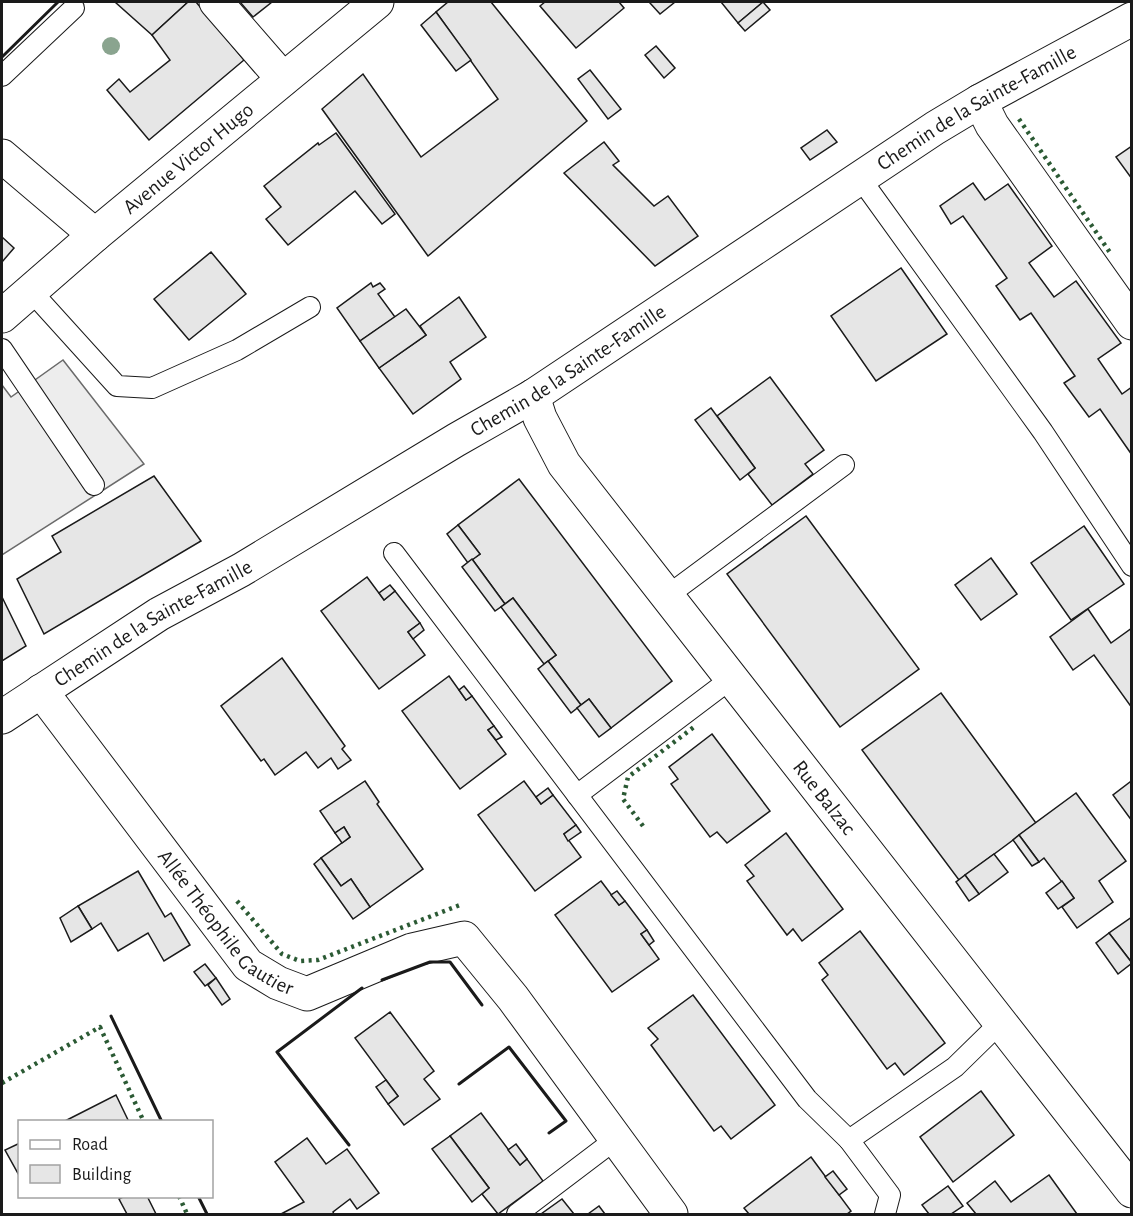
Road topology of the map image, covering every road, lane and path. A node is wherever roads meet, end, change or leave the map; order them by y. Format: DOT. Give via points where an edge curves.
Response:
graph roads {
  1 [pos="216,2"];
  2 [pos="377,2"];
  3 [pos="74,8"];
  4 [pos="1131,19"];
  5 [pos="2,76"];
  6 [pos="283,79"];
  7 [pos="980,101"];
  8 [pos="2,156"];
  9 [pos="860,178"];
  10 [pos="95,235"];
  11 [pos="31,291"];
  12 [pos="310,307"];
  13 [pos="2,316"];
  14 [pos="1131,323"];
  15 [pos="2,349"];
  16 [pos="533,396"];
  17 [pos="844,465"];
  18 [pos="94,485"];
  19 [pos="394,553"];
  20 [pos="1131,566"];
  21 [pos="667,596"];
  22 [pos="732,678"];
  23 [pos="40,691"];
  24 [pos="2,717"];
  25 [pos="577,795"];
  26 [pos="1001,1023"];
  27 [pos="616,1139"];
  28 [pos="849,1140"];
  29 [pos="1131,1191"];
  30 [pos="517,1215"];
  31 [pos="671,1215"];
  32 [pos="885,1215"];
  1 -- 6 [label="street"];
  2 -- 6 [label="street, Avenue Victor Hugo"];
  3 -- 5 [label="lane"];
  4 -- 7 [label="street, Chemin de la Sainte-Famille"];
  6 -- 10 [label="street, Avenue Victor Hugo"];
  7 -- 9 [label="street, Chemin de la Sainte-Famille"];
  7 -- 14 [label="street" via="992,125"];
  8 -- 10 [label="street"];
  9 -- 16 [label="street, Chemin de la Sainte-Famille"];
  9 -- 20 [label="lane" via="1043,432"];
  10 -- 11 [label="street, Avenue Victor Hugo"];
  11 -- 12 [label="lane" via="117,386 152,388 237,350"];
  11 -- 13 [label="street, Avenue Victor Hugo"];
  15 -- 18 [label="lane"];
  16 -- 21 [label="street, Rue Balzac" via="564,464"];
  16 -- 23 [label="street, Chemin de la Sainte-Famille" via="241,570 159,614"];
  17 -- 21 [label="lane"];
  19 -- 25 [label="lane"];
  21 -- 22 [label="street, Rue Balzac"];
  22 -- 25 [label="lane"];
  22 -- 26 [label="street, Rue Balzac"];
  23 -- 24 [label="street, Chemin de la Sainte-Famille"];
  23 -- 27 [label="street, Allée Théophile Gautier" via="248,965 307,994 412,950 464,938"];
  25 -- 28 [label="lane" via="807,1099"];
  26 -- 28 [label="lane" via="955,1067"];
  26 -- 29 [label="street, Rue Balzac"];
  27 -- 30 [label="lane"];
  27 -- 31 [label="street, Allée Théophile Gautier"];
  28 -- 32 [label="lane" via="890,1195"];
}
